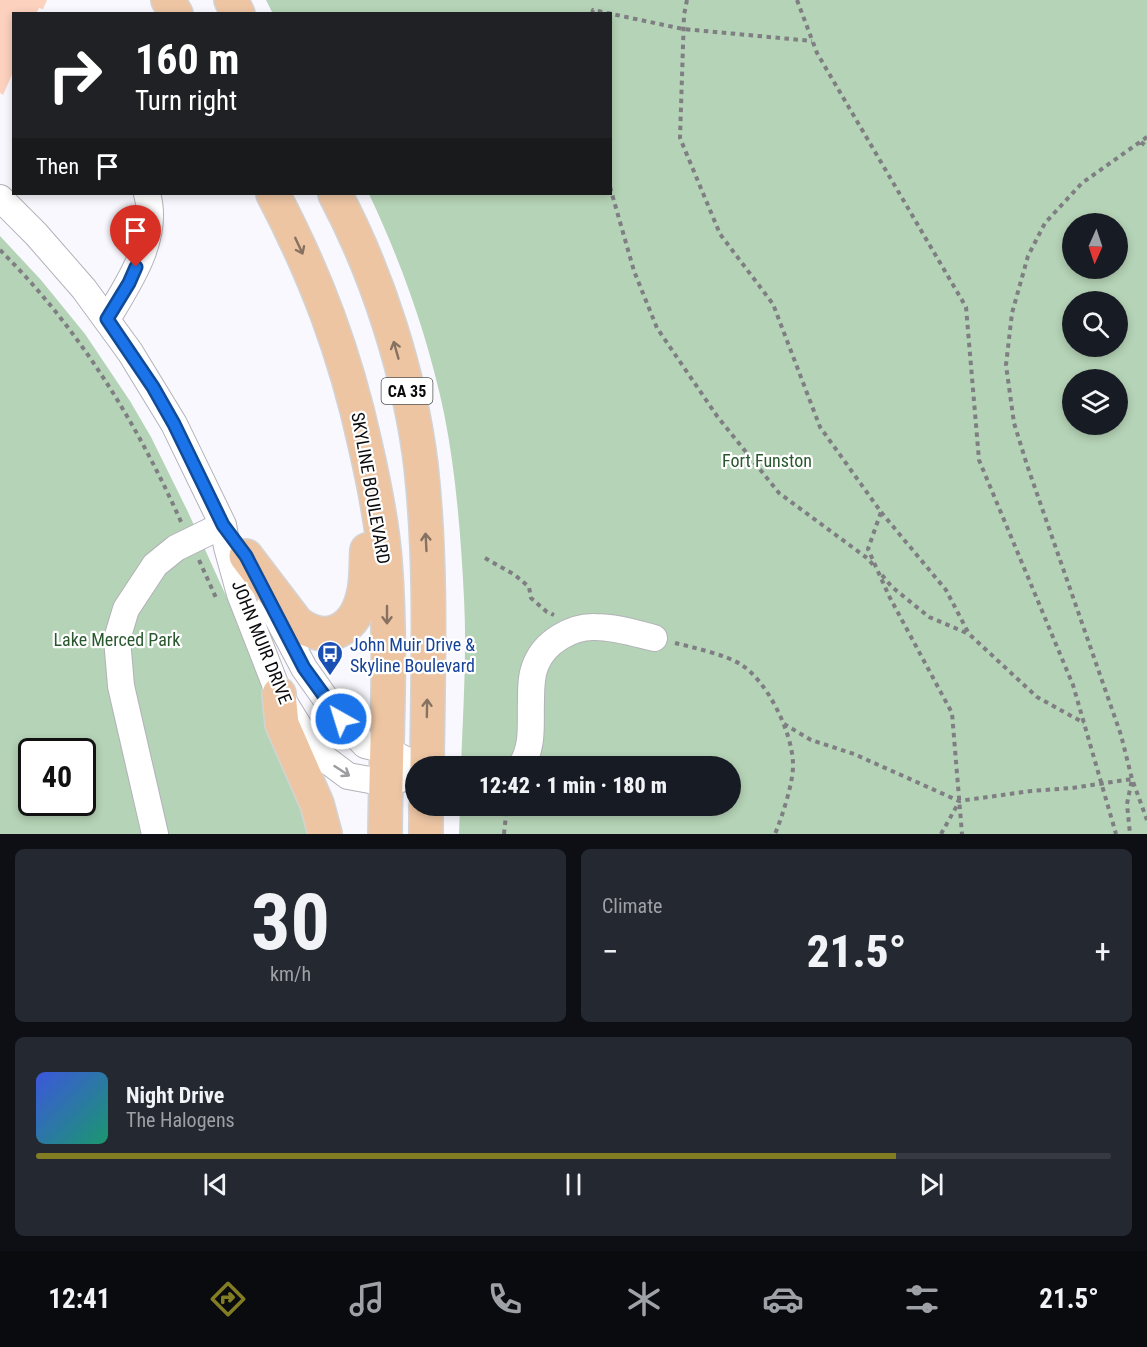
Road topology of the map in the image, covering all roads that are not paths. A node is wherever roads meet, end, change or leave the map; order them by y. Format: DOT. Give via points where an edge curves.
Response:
graph roads {
  1 [pos="147,195"];
  2 [pos="273,195"];
  3 [pos="334,195"];
  4 [pos="0,198"];
  5 [pos="107,319"];
  6 [pos="372,474"];
  7 [pos="223,525"];
  8 [pos="246,556"];
  9 [pos="654,638"];
  10 [pos="279,694"];
  11 [pos="387,750"];
  12 [pos="427,756"];
  13 [pos="526,756"];
  14 [pos="405,760"];
  15 [pos="401,779"];
  16 [pos="426,816"];
  17 [pos="155,834"];
  18 [pos="325,834"];
  19 [pos="386,834"];
  20 [pos="426,834"];
  1 -- 5 [label="street" via="152,210 143,250"];
  2 -- 6 [label="main road, SKYLINE BOULEVARD / CA 35, one-way" via="317,285 337,338 354,392"];
  12 -- 3 [label="main road, CA 35, one-way" via="427,554 414,420 376,290"];
  4 -- 5 [label="street, JOHN MUIR DRIVE" via="61,261"];
  5 -- 7 [label="street, JOHN MUIR DRIVE" via="174,424"];
  6 -- 8 [label="main road" via="364,592 357,613 345,627 322,635 306,630 289,614"];
  6 -- 11 [label="main road, SKYLINE BOULEVARD / CA 35, one-way" via="387,601"];
  7 -- 8 [label="street, JOHN MUIR DRIVE"];
  7 -- 10 [label="street, JOHN MUIR DRIVE" via="240,594"];
  7 -- 17 [label="street" via="176,548 155,565 126,609 117,639 121,686"];
  8 -- 11 [label="street, JOHN MUIR DRIVE" via="317,689 365,745"];
  9 -- 13 [label="street" via="592,627 571,631 551,644 542,653 533,674 530,747"];
  10 -- 15 [label="street, JOHN MUIR DRIVE, one-way" via="324,758 348,776"];
  10 -- 18 [label="main road" via="282,724 317,804"];
  11 -- 14 [label="street, JOHN MUIR DRIVE"];
  11 -- 15 [label="main road, SKYLINE BOULEVARD / CA 35"];
  15 -- 19 [label="main road, SKYLINE BOULEVARD / CA 35"];
  16 -- 20 [label="main road"];
}
